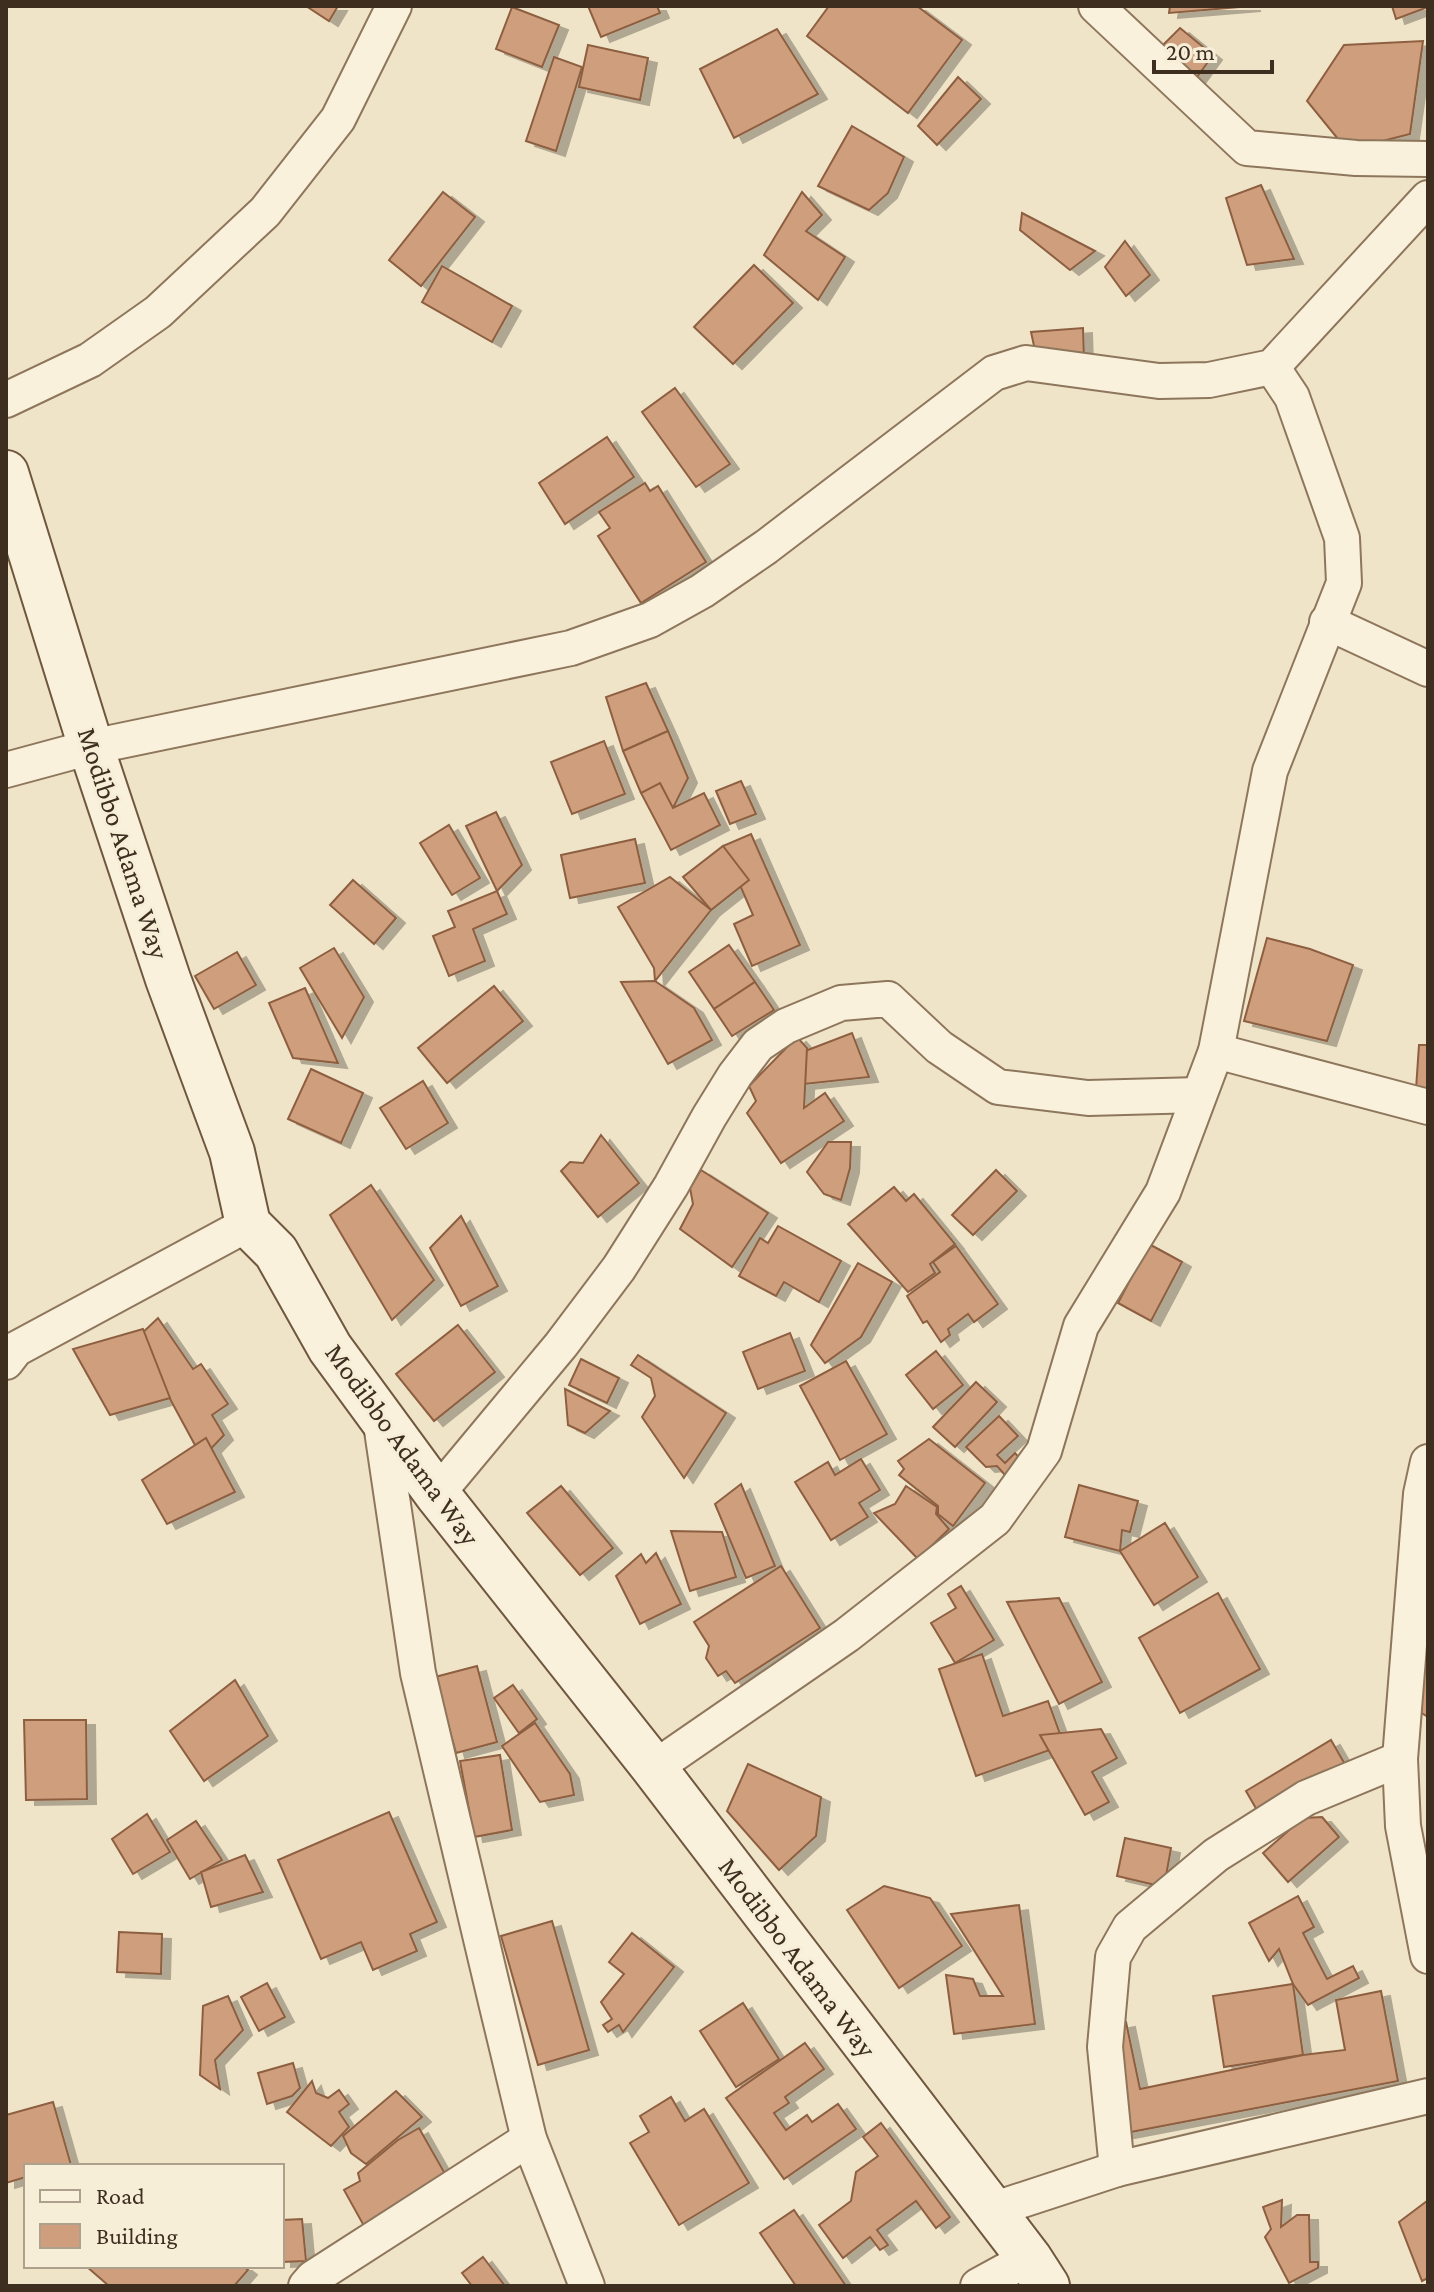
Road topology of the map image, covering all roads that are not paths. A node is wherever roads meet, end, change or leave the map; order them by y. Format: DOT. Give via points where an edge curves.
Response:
graph roads {
  1 [pos="394,6"];
  2 [pos="1096,6"];
  3 [pos="1428,159"];
  4 [pos="1428,198"];
  5 [pos="1272,367"];
  6 [pos="6,400"];
  7 [pos="6,473"];
  8 [pos="1327,622"];
  9 [pos="1428,669"];
  10 [pos="91,747"];
  11 [pos="6,770"];
  12 [pos="1216,1051"];
  13 [pos="1199,1095"];
  14 [pos="1428,1107"];
  15 [pos="248,1224"];
  16 [pos="9,1353"];
  17 [pos="379,1415"];
  18 [pos="1428,1462"];
  19 [pos="437,1494"];
  20 [pos="1400,1759"];
  21 [pos="654,1768"];
  22 [pos="1428,1956"];
  23 [pos="1428,2096"];
  24 [pos="529,2139"];
  25 [pos="1117,2169"];
  26 [pos="992,2210"];
  27 [pos="1038,2272"];
  28 [pos="306,2286"];
  29 [pos="587,2286"];
  30 [pos="978,2286"];
  1 -- 6 [label="street" via="338,119 265,212 158,312 90,360"];
  2 -- 3 [label="street" via="1247,148"];
  4 -- 5 [label="street"];
  5 -- 8 [label="street" via="1292,397 1342,538 1344,583"];
  5 -- 10 [label="street" via="1209,380 1159,381 1026,363 994,373 766,547 650,620 571,648"];
  7 -- 10 [label="main road, Modibbo Adama Way"];
  8 -- 9 [label="street"];
  8 -- 12 [label="street" via="1270,771"];
  10 -- 11 [label="street"];
  10 -- 15 [label="main road, Modibbo Adama Way" via="232,1152"];
  12 -- 13 [label="street"];
  12 -- 14 [label="street"];
  13 -- 19 [label="street" via="1088,1098 998,1087 939,1047 888,999 841,1003 786,1026 758,1045 735,1075 619,1268"];
  13 -- 21 [label="street" via="1163,1192 1081,1326 1044,1451 995,1519 847,1635"];
  15 -- 16 [label="street"];
  15 -- 17 [label="main road, Modibbo Adama Way" via="276,1252 330,1348"];
  17 -- 19 [label="main road, Modibbo Adama Way"];
  17 -- 24 [label="street" via="418,1673"];
  18 -- 20 [label="street"];
  19 -- 21 [label="main road, Modibbo Adama Way"];
  20 -- 22 [label="street" via="1403,1826"];
  20 -- 25 [label="street" via="1306,1798 1216,1855 1130,1927 1113,1957 1105,2047"];
  21 -- 26 [label="main road, Modibbo Adama Way"];
  23 -- 25 [label="street"];
  24 -- 28 [label="street"];
  24 -- 29 [label="street"];
  25 -- 26 [label="street"];
  26 -- 27 [label="main road, Modibbo Adama Way"];
  27 -- 30 [label="street"];
}
